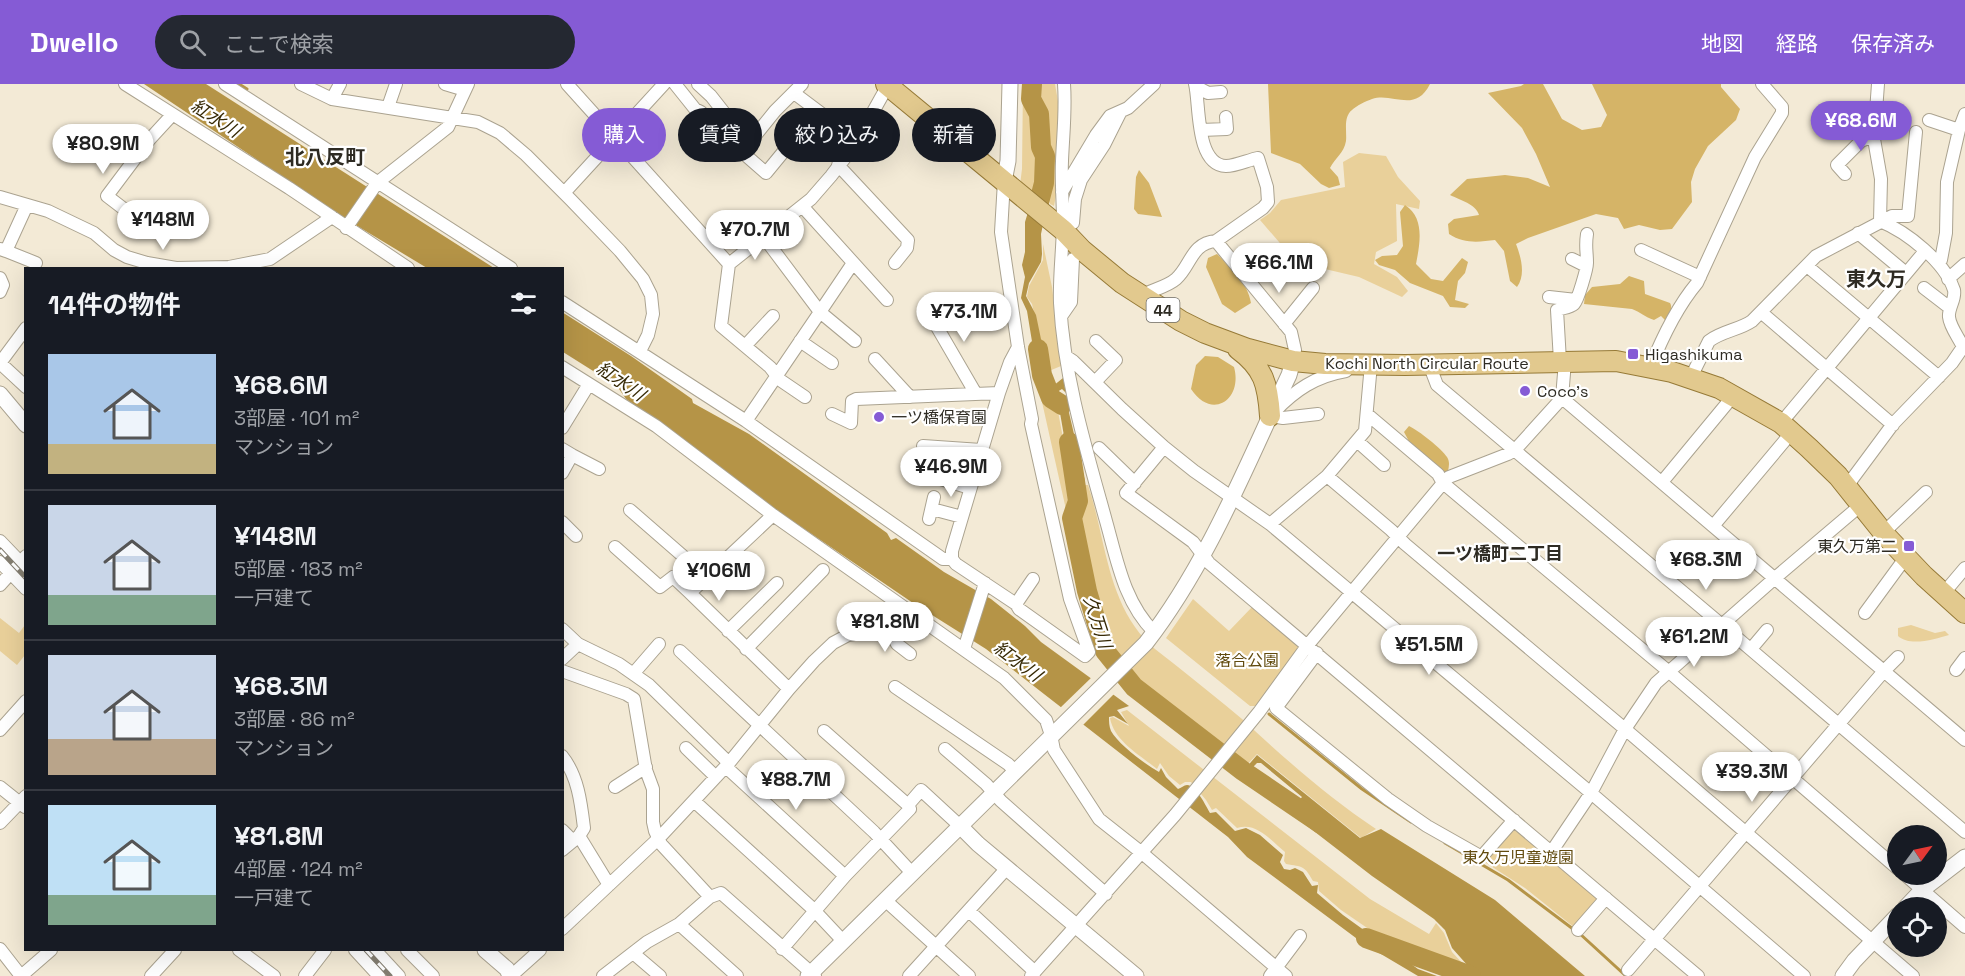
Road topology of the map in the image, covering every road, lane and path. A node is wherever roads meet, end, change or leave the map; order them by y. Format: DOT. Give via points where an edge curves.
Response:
graph roads {
  1 [pos="124,84"];
  2 [pos="225,84"];
  3 [pos="301,84"];
  4 [pos="340,84"];
  5 [pos="396,84"];
  6 [pos="445,84"];
  7 [pos="567,84"];
  8 [pos="664,84"];
  9 [pos="675,84"];
  10 [pos="698,84"];
  11 [pos="1010,84"];
  12 [pos="1064,84"];
  13 [pos="1154,84"];
  14 [pos="1762,84"];
  15 [pos="1878,84"];
  16 [pos="887,85"];
  17 [pos="1196,85"];
  18 [pos="466,87"];
  19 [pos="798,88"];
  20 [pos="1221,92"];
  21 [pos="332,99"];
  22 [pos="388,107"];
  23 [pos="589,108"];
  24 [pos="642,108"];
  25 [pos="778,108"];
  26 [pos="815,108"];
  27 [pos="774,112"];
  28 [pos="1120,113"];
  29 [pos="1965,114"];
  30 [pos="172,115"];
  31 [pos="1226,117"];
  32 [pos="1929,120"];
  33 [pos="451,122"];
  34 [pos="1962,128"];
  35 [pos="1201,130"];
  36 [pos="1916,132"];
  37 [pos="1874,136"];
  38 [pos="593,162"];
  39 [pos="638,162"];
  40 [pos="775,162"];
  41 [pos="838,165"];
  42 [pos="1845,174"];
  43 [pos="1007,184"];
  44 [pos="376,185"];
  45 [pos="1062,192"];
  46 [pos="564,193"];
  47 [pos="0,197"];
  48 [pos="27,205"];
  49 [pos="802,206"];
  50 [pos="332,217"];
  51 [pos="1880,221"];
  52 [pos="348,225"];
  53 [pos="1063,225"];
  54 [pos="150,229"];
  55 [pos="1858,233"];
  56 [pos="1587,234"];
  57 [pos="763,236"];
  58 [pos="1216,241"];
  59 [pos="3,250"];
  60 [pos="1641,250"];
  61 [pos="1925,251"];
  62 [pos="1260,256"];
  63 [pos="1073,259"];
  64 [pos="1572,259"];
  65 [pos="853,262"];
  66 [pos="1938,262"];
  67 [pos="36,263"];
  68 [pos="895,263"];
  69 [pos="129,264"];
  70 [pos="729,264"];
  71 [pos="1965,264"];
  72 [pos="1586,266"];
  73 [pos="1807,266"];
  74 [pos="164,267"];
  75 [pos="229,267"];
  76 [pos="407,267"];
  77 [pos="509,267"];
  78 [pos="1241,272"];
  79 [pos="1906,273"];
  80 [pos="1700,277"];
  81 [pos="0,278"];
  82 [pos="1948,279"];
  83 [pos="1313,288"];
  84 [pos="1924,288"];
  85 [pos="0,292"];
  86 [pos="1141,296"];
  87 [pos="1549,297"];
  88 [pos="888,300"];
  89 [pos="1576,300"];
  90 [pos="564,303"];
  91 [pos="1950,308"];
  92 [pos="820,312"];
  93 [pos="926,312"];
  94 [pos="1762,313"];
  95 [pos="1062,315"];
  96 [pos="773,316"];
  97 [pos="1869,318"];
  98 [pos="1284,324"];
  99 [pos="24,331"];
  100 [pos="800,341"];
  101 [pos="855,341"];
  102 [pos="1096,341"];
  103 [pos="1226,341"];
  104 [pos="1963,341"];
  105 [pos="745,346"];
  106 [pos="1018,347"];
  107 [pos="640,351"];
  108 [pos="1067,357"];
  109 [pos="875,359"];
  110 [pos="1293,361"];
  111 [pos="1562,361"];
  112 [pos="832,363"];
  113 [pos="1371,364"];
  114 [pos="1429,364"];
  115 [pos="564,368"];
  116 [pos="1650,368"];
  117 [pos="1826,368"];
  118 [pos="776,375"];
  119 [pos="1939,377"];
  120 [pos="1691,378"];
  121 [pos="1095,382"];
  122 [pos="24,383"];
  123 [pos="589,384"];
  124 [pos="999,393"];
  125 [pos="0,394"];
  126 [pos="976,394"];
  127 [pos="1734,395"];
  128 [pos="805,396"];
  129 [pos="910,397"];
  130 [pos="1562,398"];
  131 [pos="832,414"];
  132 [pos="1318,414"];
  133 [pos="1367,414"];
  134 [pos="1270,416"];
  135 [pos="746,421"];
  136 [pos="24,423"];
  137 [pos="564,425"];
  138 [pos="1893,425"];
  139 [pos="1786,427"];
  140 [pos="1357,441"];
  141 [pos="923,446"];
  142 [pos="1164,447"];
  143 [pos="1099,448"];
  144 [pos="981,450"];
  145 [pos="1515,450"];
  146 [pos="567,452"];
  147 [pos="1384,465"];
  148 [pos="599,469"];
  149 [pos="921,473"];
  150 [pos="1327,476"];
  151 [pos="1662,482"];
  152 [pos="1135,483"];
  153 [pos="1443,483"];
  154 [pos="1847,486"];
  155 [pos="970,488"];
  156 [pos="1926,492"];
  157 [pos="1231,496"];
  158 [pos="1861,505"];
  159 [pos="932,508"];
  160 [pos="630,510"];
  161 [pos="773,515"];
  162 [pos="962,517"];
  163 [pos="564,524"];
  164 [pos="1270,524"];
  165 [pos="1714,525"];
  166 [pos="1883,533"];
  167 [pos="576,536"];
  168 [pos="1398,538"];
  169 [pos="0,541"];
  170 [pos="615,547"];
  171 [pos="1202,554"];
  172 [pos="1906,557"];
  173 [pos="952,559"];
  174 [pos="0,562"];
  175 [pos="24,562"];
  176 [pos="1965,568"];
  177 [pos="823,570"];
  178 [pos="10,573"];
  179 [pos="707,577"];
  180 [pos="1775,578"];
  181 [pos="1033,579"];
  182 [pos="777,583"];
  183 [pos="0,585"];
  184 [pos="984,586"];
  185 [pos="24,587"];
  186 [pos="1352,592"];
  187 [pos="690,593"];
  188 [pos="1944,594"];
  189 [pos="1016,604"];
  190 [pos="1865,612"];
  191 [pos="1965,613"];
  192 [pos="918,619"];
  193 [pos="1722,625"];
  194 [pos="889,629"];
  195 [pos="1767,630"];
  196 [pos="564,631"];
  197 [pos="728,632"];
  198 [pos="1153,633"];
  199 [pos="965,643"];
  200 [pos="578,644"];
  201 [pos="659,644"];
  202 [pos="746,649"];
  203 [pos="1312,649"];
  204 [pos="1751,649"];
  205 [pos="680,651"];
  206 [pos="909,654"];
  207 [pos="564,657"];
  208 [pos="1899,657"];
  209 [pos="1965,658"];
  210 [pos="1956,670"];
  211 [pos="1668,671"];
  212 [pos="1884,671"];
  213 [pos="564,672"];
  214 [pos="633,674"];
  215 [pos="895,687"];
  216 [pos="789,689"];
  217 [pos="24,703"];
  218 [pos="1839,724"];
  219 [pos="759,725"];
  220 [pos="1625,729"];
  221 [pos="0,730"];
  222 [pos="824,731"];
  223 [pos="1051,735"];
  224 [pos="1965,740"];
  225 [pos="687,748"];
  226 [pos="945,749"];
  227 [pos="564,760"];
  228 [pos="728,765"];
  229 [pos="646,767"];
  230 [pos="1015,771"];
  231 [pos="716,777"];
  232 [pos="1792,779"];
  233 [pos="0,787"];
  234 [pos="615,787"];
  235 [pos="993,793"];
  236 [pos="1591,793"];
  237 [pos="24,801"];
  238 [pos="694,801"];
  239 [pos="908,805"];
  240 [pos="1514,819"];
  241 [pos="0,823"];
  242 [pos="960,826"];
  243 [pos="564,831"];
  244 [pos="1965,831"];
  245 [pos="1746,833"];
  246 [pos="576,838"];
  247 [pos="659,838"];
  248 [pos="880,840"];
  249 [pos="564,848"];
  250 [pos="1552,851"];
  251 [pos="1142,853"];
  252 [pos="1965,857"];
  253 [pos="1887,860"];
  254 [pos="1007,868"];
  255 [pos="912,873"];
  256 [pos="845,876"];
  257 [pos="609,885"];
  258 [pos="1916,885"];
  259 [pos="1700,886"];
  260 [pos="1922,890"];
  261 [pos="1106,894"];
  262 [pos="710,897"];
  263 [pos="1915,897"];
  264 [pos="1606,898"];
  265 [pos="885,900"];
  266 [pos="814,911"];
  267 [pos="969,911"];
  268 [pos="679,924"];
  269 [pos="1077,926"];
  270 [pos="1887,926"];
  271 [pos="564,927"];
  272 [pos="1965,927"];
  273 [pos="1578,930"];
  274 [pos="1300,936"];
  275 [pos="1654,939"];
  276 [pos="843,941"];
  277 [pos="1872,941"];
  278 [pos="936,946"];
  279 [pos="0,949"];
  280 [pos="782,949"];
  281 [pos="50,951"];
  282 [pos="174,951"];
  283 [pos="245,951"];
  284 [pos="324,951"];
  285 [pos="356,951"];
  286 [pos="376,951"];
  287 [pos="408,951"];
  288 [pos="486,951"];
  289 [pos="539,951"];
  290 [pos="633,953"];
  291 [pos="1628,970"];
  292 [pos="1277,973"];
  293 [pos="1033,974"];
  294 [pos="811,975"];
  295 [pos="151,976"];
  296 [pos="274,976"];
  297 [pos="305,976"];
  298 [pos="379,976"];
  299 [pos="399,976"];
  300 [pos="433,976"];
  301 [pos="511,976"];
  302 [pos="603,976"];
  303 [pos="660,976"];
  304 [pos="737,976"];
  305 [pos="794,976"];
  306 [pos="909,976"];
  307 [pos="969,976"];
  308 [pos="1136,976"];
  309 [pos="1698,976"];
  310 [pos="1804,976"];
  311 [pos="1843,976"];
  312 [pos="1913,976"];
  1 -- 30 [label="street"];
  2 -- 44 [label="street"];
  3 -- 21 [label="street"];
  4 -- 21 [label="street"];
  5 -- 22 [label="street"];
  6 -- 18 [label="street"];
  7 -- 23 [label="street"];
  8 -- 24 [label="street"];
  9 -- 10 [label="street" via="730,142 733,124"];
  11 -- 43 [label="street"];
  12 -- 45 [label="street"];
  13 -- 28 [label="street"];
  14 -- 80 [label="street" via="1782,107 1782,113 1755,157"];
  15 -- 37 [label="street"];
  16 -- 41 [label="street" via="854,146"];
  16 -- 43 [label="main road, Kochi North Circular Route / 44"];
  17 -- 20 [label="street" via="1208,93"];
  17 -- 35 [label="street"];
  18 -- 33 [label="street"];
  19 -- 25 [label="street"];
  19 -- 26 [label="street"];
  21 -- 22 [label="street"];
  22 -- 33 [label="street"];
  27 -- 40 [label="street" via="742,152 766,173"];
  28 -- 45 [label="street" via="1110,116 1096,135"];
  28 -- 53 [label="street" via="1081,180"];
  29 -- 34 [label="street"];
  30 -- 50 [label="street"];
  30 -- 54 [label="street" via="107,196"];
  31 -- 35 [label="street" via="1227,129"];
  32 -- 34 [label="street"];
  33 -- 44 [label="street"];
  33 -- 46 [label="street" via="478,122 500,134"];
  34 -- 66 [label="street" via="1947,182 1946,232"];
  35 -- 58 [label="street" via="1206,150 1216,162 1226,166 1258,158 1268,187 1268,202 1263,208"];
  36 -- 51 [label="street" via="1908,216"];
  37 -- 42 [label="street" via="1861,141 1837,165"];
  37 -- 51 [label="street" via="1881,179"];
  38 -- 46 [label="street"];
  39 -- 70 [label="street"];
  41 -- 49 [label="street"];
  41 -- 68 [label="street" via="908,240 905,252"];
  43 -- 53 [label="main road, Kochi North Circular Route / 44"];
  43 -- 106 [label="street" via="1001,232"];
  44 -- 52 [label="street"];
  44 -- 77 [label="street"];
  45 -- 53 [label="street"];
  46 -- 107 [label="street" via="620,251 651,295 653,314"];
  47 -- 48 [label="street"];
  48 -- 59 [label="street"];
  48 -- 69 [label="street" via="94,233"];
  49 -- 57 [label="street"];
  49 -- 65 [label="street"];
  50 -- 52 [label="street"];
  50 -- 75 [label="street" via="270,259"];
  51 -- 55 [label="street"];
  51 -- 61 [label="street"];
  52 -- 76 [label="street"];
  53 -- 86 [label="main road, Kochi North Circular Route / 44" via="1090,256"];
  53 -- 95 [label="street"];
  55 -- 73 [label="street" via="1816,256"];
  55 -- 79 [label="street"];
  56 -- 72 [label="street"];
  57 -- 70 [label="street"];
  57 -- 92 [label="street"];
  58 -- 78 [label="street"];
  58 -- 86 [label="street" via="1192,254 1175,280"];
  59 -- 67 [label="street"];
  60 -- 80 [label="street"];
  61 -- 66 [label="street"];
  61 -- 79 [label="street"];
  62 -- 78 [label="street"];
  63 -- 95 [label="street" via="1071,302"];
  64 -- 72 [label="street"];
  65 -- 88 [label="street"];
  65 -- 92 [label="street"];
  66 -- 82 [label="street"];
  69 -- 74 [label="street"];
  70 -- 105 [label="street" via="721,326"];
  71 -- 82 [label="street"];
  72 -- 89 [label="street"];
  73 -- 94 [label="street"];
  73 -- 97 [label="street"];
  78 -- 98 [label="street"];
  79 -- 97 [label="street"];
  80 -- 116 [label="street" via="1672,321"];
  81 -- 85 [label="street"];
  82 -- 91 [label="street" via="1954,289"];
  83 -- 98 [label="street"];
  84 -- 91 [label="street"];
  86 -- 103 [label="main road, Kochi North Circular Route / 44" via="1181,321"];
  87 -- 89 [label="street"];
  89 -- 111 [label="street" via="1571,306 1557,309"];
  90 -- 107 [label="street"];
  91 -- 104 [label="street" via="1949,318"];
  92 -- 100 [label="street"];
  92 -- 101 [label="street"];
  93 -- 126 [label="street"];
  94 -- 117 [label="street"];
  94 -- 120 [label="street" via="1746,325 1709,341"];
  95 -- 108 [label="street"];
  96 -- 105 [label="street"];
  97 -- 117 [label="street"];
  97 -- 119 [label="street"];
  98 -- 110 [label="street" via="1291,332"];
  99 -- 122 [label="street" via="0,363"];
  100 -- 112 [label="street"];
  100 -- 118 [label="street"];
  102 -- 121 [label="street" via="1116,360"];
  103 -- 110 [label="main road, Kochi North Circular Route / 44"];
  103 -- 134 [label="main road" via="1263,375"];
  104 -- 119 [label="street" via="1963,347"];
  105 -- 118 [label="street"];
  106 -- 124 [label="street"];
  106 -- 189 [label="street" via="1065,580 1089,652 1085,656 1079,653"];
  107 -- 135 [label="street"];
  108 -- 121 [label="street"];
  108 -- 198 [label="street" via="1083,440 1122,580"];
  109 -- 129 [label="street"];
  110 -- 113 [label="main road, Kochi North Circular Route / 44"];
  110 -- 134 [label="street"];
  111 -- 114 [label="main road, Kochi North Circular Route / 44"];
  111 -- 116 [label="main road, Kochi North Circular Route / 44" via="1616,361"];
  111 -- 130 [label="street"];
  113 -- 114 [label="main road, Kochi North Circular Route / 44"];
  113 -- 133 [label="street"];
  113 -- 134 [label="street" via="1315,379"];
  114 -- 145 [label="street" via="1437,386"];
  115 -- 123 [label="street"];
  116 -- 120 [label="main road, Kochi North Circular Route / 44"];
  117 -- 138 [label="street"];
  117 -- 139 [label="street"];
  118 -- 128 [label="street"];
  118 -- 135 [label="street"];
  119 -- 138 [label="street"];
  120 -- 127 [label="main road, Kochi North Circular Route / 44"];
  121 -- 142 [label="street"];
  123 -- 137 [label="street"];
  123 -- 161 [label="street" via="656,426"];
  124 -- 126 [label="street"];
  124 -- 144 [label="street"];
  125 -- 136 [label="street"];
  126 -- 129 [label="street"];
  127 -- 139 [label="main road, Kochi North Circular Route / 44"];
  127 -- 151 [label="street"];
  129 -- 131 [label="street" via="856,399 852,401 851,423"];
  130 -- 145 [label="street"];
  130 -- 151 [label="street"];
  132 -- 134 [label="street"];
  133 -- 140 [label="street" via="1365,431"];
  133 -- 153 [label="street" via="1438,474"];
  134 -- 157 [label="street"];
  135 -- 173 [label="street" via="944,559"];
  138 -- 154 [label="street"];
  139 -- 154 [label="main road, Kochi North Circular Route / 44"];
  139 -- 165 [label="street"];
  140 -- 147 [label="street"];
  140 -- 150 [label="street"];
  141 -- 144 [label="street"];
  142 -- 152 [label="street"];
  142 -- 157 [label="street"];
  143 -- 152 [label="street"];
  144 -- 155 [label="street"];
  145 -- 153 [label="street"];
  145 -- 193 [label="street"];
  146 -- 148 [label="street"];
  149 -- 155 [label="street"];
  150 -- 164 [label="street"];
  150 -- 168 [label="street"];
  151 -- 165 [label="street"];
  152 -- 171 [label="street" via="1126,493 1193,542"];
  153 -- 168 [label="street"];
  153 -- 211 [label="street"];
  154 -- 158 [label="main road, Kochi North Circular Route / 44"];
  155 -- 162 [label="street"];
  156 -- 166 [label="street"];
  157 -- 164 [label="street"];
  157 -- 171 [label="street"];
  158 -- 166 [label="main road, Kochi North Circular Route / 44"];
  158 -- 180 [label="street"];
  159 -- 162 [label="street"];
  160 -- 179 [label="street"];
  161 -- 179 [label="street"];
  161 -- 192 [label="street"];
  162 -- 173 [label="street"];
  163 -- 167 [label="street"];
  164 -- 186 [label="street"];
  165 -- 180 [label="street"];
  166 -- 172 [label="main road, Kochi North Circular Route / 44"];
  168 -- 186 [label="street"];
  168 -- 220 [label="street"];
  169 -- 175 [label="street"];
  170 -- 187 [label="street" via="660,587 674,577"];
  171 -- 198 [label="street"];
  171 -- 203 [label="street"];
  172 -- 188 [label="main road, Kochi North Circular Route / 44"];
  172 -- 190 [label="street"];
  173 -- 184 [label="street"];
  174 -- 178 [label="street"];
  175 -- 178 [label="street"];
  176 -- 188 [label="street"];
  177 -- 202 [label="street"];
  178 -- 183 [label="street"];
  178 -- 185 [label="street"];
  179 -- 187 [label="street"];
  180 -- 193 [label="street"];
  180 -- 212 [label="street"];
  181 -- 189 [label="street"];
  182 -- 197 [label="street"];
  184 -- 189 [label="street"];
  184 -- 199 [label="street"];
  186 -- 203 [label="street"];
  186 -- 236 [label="street"];
  187 -- 197 [label="street"];
  188 -- 191 [label="main road, Kochi North Circular Route / 44"];
  192 -- 194 [label="street"];
  192 -- 199 [label="street"];
  193 -- 204 [label="street"];
  193 -- 211 [label="street"];
  194 -- 206 [label="street" via="897,644"];
  194 -- 216 [label="street" via="838,640"];
  195 -- 204 [label="street"];
  196 -- 200 [label="street"];
  197 -- 202 [label="street"];
  198 -- 223 [label="street"];
  199 -- 223 [label="street" via="1046,720"];
  200 -- 207 [label="street"];
  200 -- 214 [label="street"];
  201 -- 214 [label="street"];
  202 -- 216 [label="street"];
  203 -- 240 [label="street"];
  203 -- 240 [label="street" via="1276,708 1388,799 1480,856"];
  203 -- 251 [label="street"];
  204 -- 218 [label="street"];
  205 -- 219 [label="street"];
  208 -- 212 [label="street"];
  209 -- 210 [label="street"];
  211 -- 220 [label="street"];
  211 -- 232 [label="street"];
  212 -- 218 [label="street"];
  212 -- 224 [label="street"];
  213 -- 229 [label="street" via="634,699"];
  214 -- 228 [label="street" via="649,685"];
  215 -- 230 [label="street"];
  216 -- 219 [label="street"];
  217 -- 221 [label="street"];
  218 -- 232 [label="street"];
  218 -- 244 [label="street"];
  219 -- 228 [label="street"];
  219 -- 248 [label="street"];
  220 -- 236 [label="street"];
  220 -- 245 [label="street"];
  222 -- 239 [label="street"];
  223 -- 230 [label="street"];
  223 -- 251 [label="street" via="1054,750 1099,819"];
  225 -- 231 [label="street"];
  226 -- 235 [label="street"];
  227 -- 246 [label="street" via="575,779 581,805 584,828"];
  228 -- 231 [label="street"];
  228 -- 256 [label="street"];
  229 -- 234 [label="street"];
  229 -- 247 [label="street" via="653,789 653,822"];
  230 -- 235 [label="street"];
  231 -- 238 [label="street"];
  232 -- 245 [label="street"];
  232 -- 253 [label="street"];
  233 -- 237 [label="street"];
  235 -- 242 [label="street"];
  235 -- 261 [label="street"];
  236 -- 250 [label="street"];
  236 -- 259 [label="street"];
  237 -- 241 [label="street"];
  238 -- 247 [label="street"];
  238 -- 266 [label="street"];
  239 -- 242 [label="street" via="921,790"];
  239 -- 248 [label="street" via="910,810"];
  240 -- 250 [label="street"];
  242 -- 254 [label="street"];
  242 -- 255 [label="street"];
  243 -- 246 [label="street"];
  245 -- 259 [label="street"];
  245 -- 277 [label="street"];
  246 -- 249 [label="street"];
  246 -- 257 [label="street"];
  247 -- 257 [label="street"];
  247 -- 262 [label="street"];
  248 -- 255 [label="street"];
  248 -- 256 [label="street"];
  250 -- 264 [label="street"];
  251 -- 261 [label="street"];
  251 -- 292 [label="street"];
  252 -- 260 [label="street"];
  254 -- 267 [label="street"];
  254 -- 269 [label="street"];
  255 -- 265 [label="street"];
  256 -- 266 [label="street"];
  257 -- 271 [label="street"];
  258 -- 260 [label="street"];
  259 -- 275 [label="street"];
  259 -- 310 [label="street"];
  260 -- 263 [label="street"];
  260 -- 272 [label="street"];
  261 -- 269 [label="street"];
  262 -- 268 [label="street"];
  262 -- 280 [label="street" via="721,893"];
  264 -- 273 [label="street"];
  264 -- 275 [label="street"];
  265 -- 276 [label="street"];
  265 -- 278 [label="street"];
  266 -- 276 [label="street"];
  266 -- 280 [label="street"];
  267 -- 278 [label="street"];
  267 -- 293 [label="street"];
  268 -- 290 [label="street"];
  268 -- 304 [label="street"];
  269 -- 293 [label="street"];
  269 -- 308 [label="street"];
  270 -- 277 [label="street"];
  274 -- 292 [label="street"];
  275 -- 291 [label="street"];
  275 -- 309 [label="street"];
  276 -- 294 [label="street"];
  277 -- 311 [label="street"];
  277 -- 312 [label="street"];
  278 -- 306 [label="street"];
  278 -- 307 [label="street"];
  279 -- 281 [label="street" via="21,976"];
  280 -- 294 [label="street"];
  282 -- 295 [label="street"];
  283 -- 296 [label="street"];
  284 -- 297 [label="street"];
  285 -- 298 [label="street"];
  286 -- 299 [label="street"];
  287 -- 300 [label="street"];
  288 -- 301 [label="street"];
  289 -- 301 [label="street"];
  290 -- 302 [label="street"];
  290 -- 303 [label="street"];
  294 -- 305 [label="street" via="798,971"];
}
